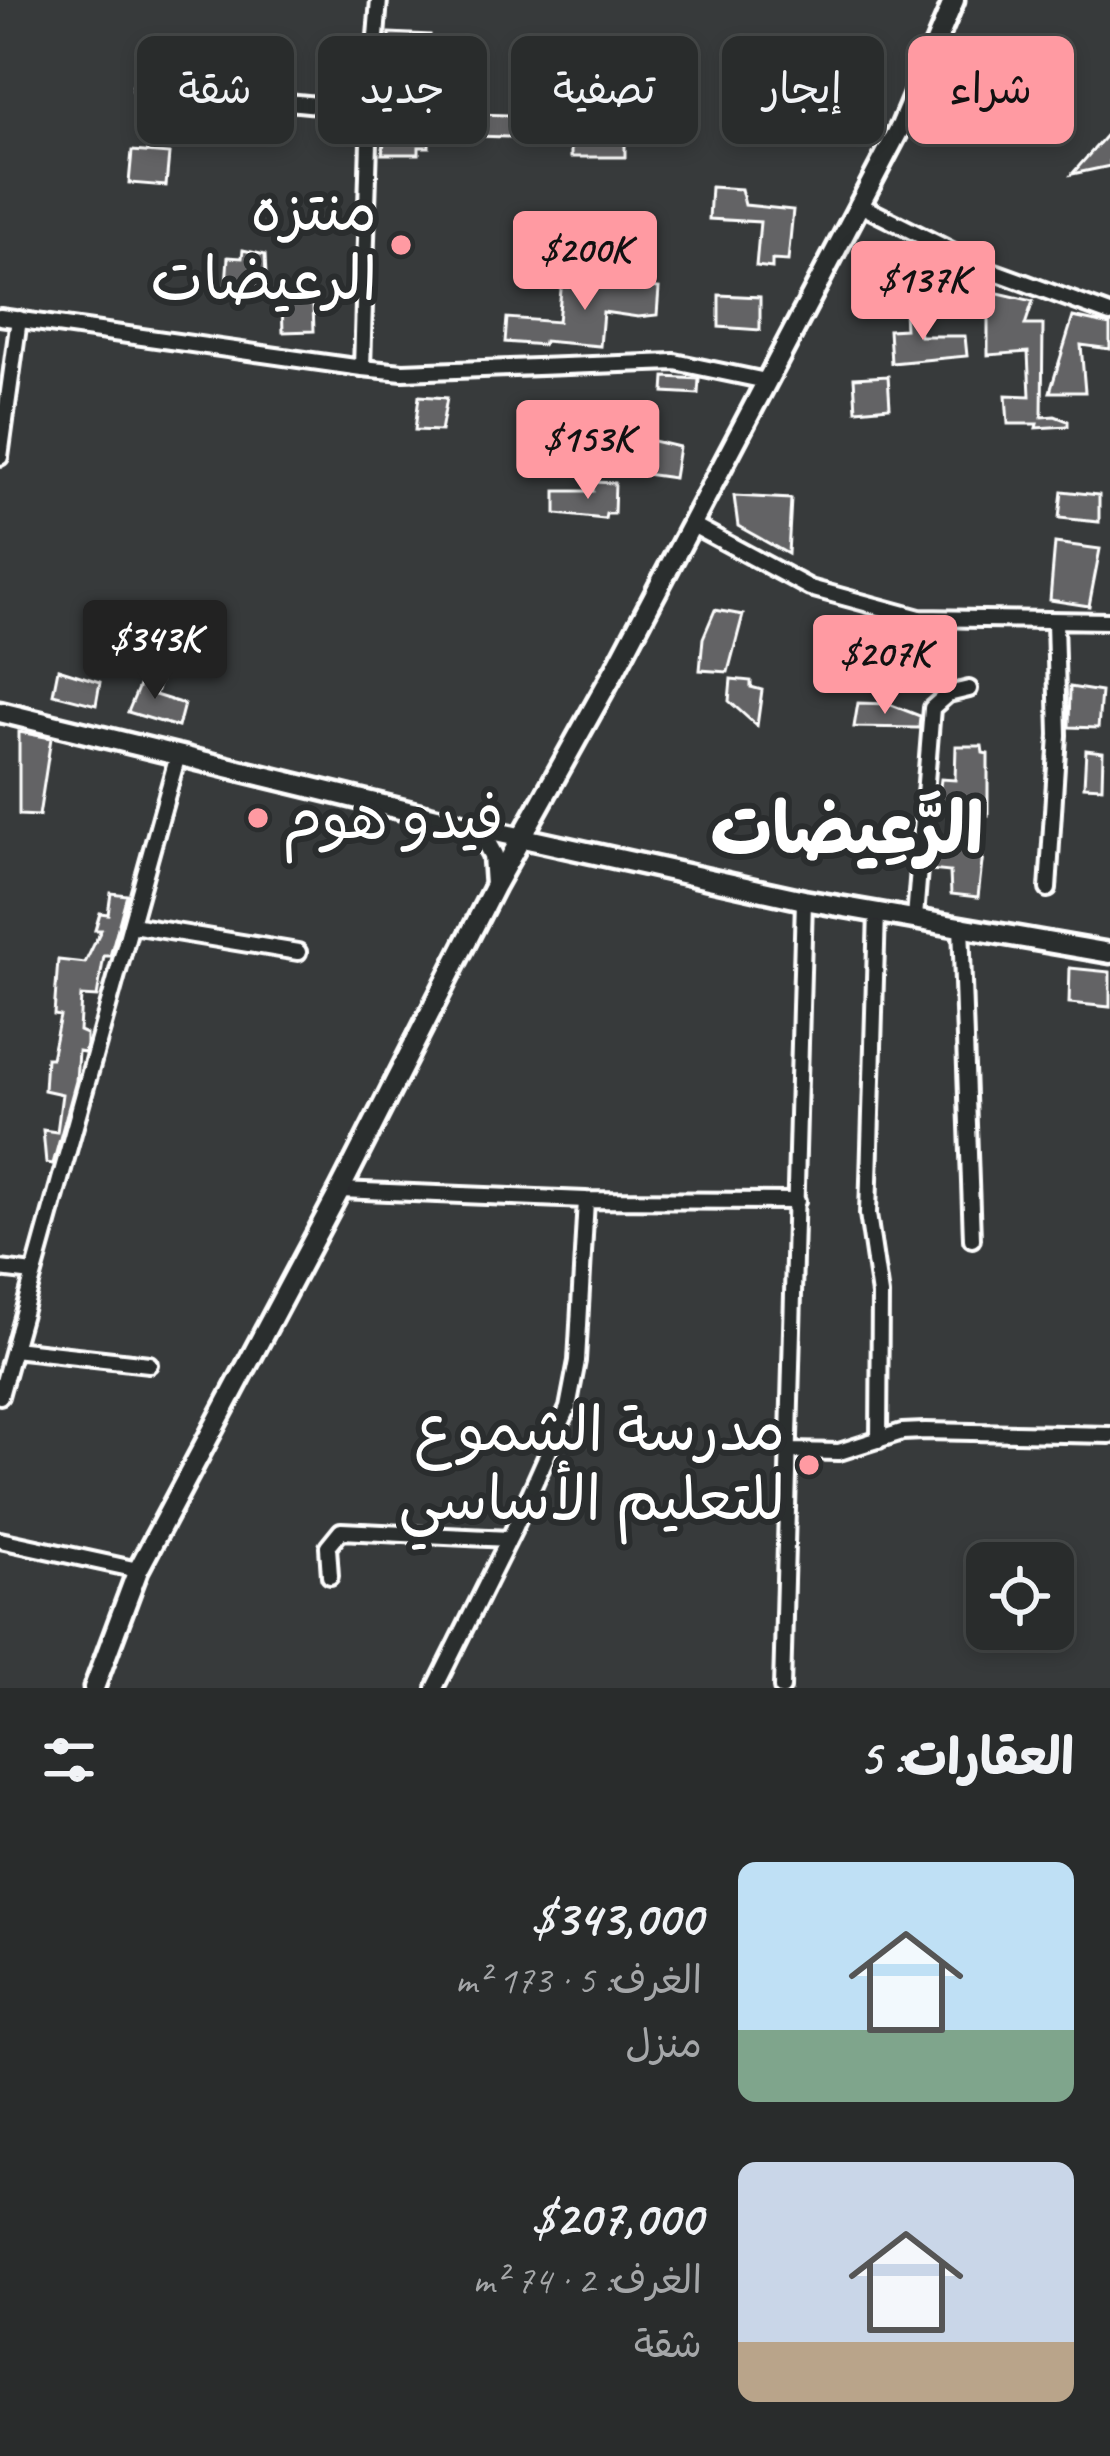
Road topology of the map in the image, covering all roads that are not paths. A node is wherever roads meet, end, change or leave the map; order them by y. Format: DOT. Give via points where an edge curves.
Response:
graph roads {
  1 [pos="379,0"];
  2 [pos="954,0"];
  3 [pos="376,36"];
  4 [pos="369,144"];
  5 [pos="858,204"];
  6 [pos="1110,314"];
  7 [pos="0,316"];
  8 [pos="19,319"];
  9 [pos="362,368"];
  10 [pos="766,382"];
  11 [pos="0,457"];
  12 [pos="692,524"];
  13 [pos="1055,621"];
  14 [pos="1110,621"];
  15 [pos="969,689"];
  16 [pos="0,712"];
  17 [pos="178,754"];
  18 [pos="478,828"];
  19 [pos="525,837"];
  20 [pos="495,885"];
  21 [pos="1048,890"];
  22 [pos="804,900"];
  23 [pos="877,912"];
  24 [pos="915,919"];
  25 [pos="132,925"];
  26 [pos="961,925"];
  27 [pos="298,952"];
  28 [pos="1110,953"];
  29 [pos="340,1190"];
  30 [pos="586,1200"];
  31 [pos="796,1201"];
  32 [pos="973,1239"];
  33 [pos="0,1269"];
  34 [pos="33,1273"];
  35 [pos="13,1349"];
  36 [pos="149,1364"];
  37 [pos="0,1396"];
  38 [pos="1110,1435"];
  39 [pos="879,1440"];
  40 [pos="791,1451"];
  41 [pos="509,1539"];
  42 [pos="0,1540"];
  43 [pos="138,1570"];
  44 [pos="330,1576"];
  45 [pos="94,1688"];
  46 [pos="435,1688"];
  47 [pos="782,1688"];
  1 -- 3 [label="street"];
  2 -- 5 [label="street"];
  4 -- 9 [label="street"];
  5 -- 6 [label="street" via="990,270"];
  5 -- 10 [label="street"];
  7 -- 8 [label="street"];
  8 -- 9 [label="street"];
  8 -- 11 [label="street"];
  9 -- 10 [label="street" via="675,362"];
  10 -- 12 [label="street"];
  12 -- 13 [label="street" via="810,588 920,618"];
  12 -- 19 [label="street"];
  13 -- 14 [label="street"];
  13 -- 21 [label="street"];
  15 -- 24 [label="street" via="932,708"];
  16 -- 17 [label="street"];
  17 -- 18 [label="street"];
  17 -- 25 [label="street"];
  18 -- 19 [label="street"];
  18 -- 20 [label="street" via="490,846"];
  19 -- 20 [label="street"];
  19 -- 22 [label="street"];
  20 -- 29 [label="street"];
  22 -- 23 [label="street"];
  22 -- 31 [label="street"];
  23 -- 24 [label="street"];
  23 -- 39 [label="street" via="868,1214 880,1295"];
  24 -- 26 [label="street"];
  25 -- 27 [label="street"];
  25 -- 34 [label="street"];
  26 -- 28 [label="street"];
  26 -- 32 [label="street"];
  29 -- 30 [label="street"];
  29 -- 43 [label="street"];
  30 -- 31 [label="street"];
  30 -- 41 [label="street" via="568,1408"];
  31 -- 40 [label="street"];
  33 -- 34 [label="street"];
  34 -- 35 [label="street"];
  35 -- 36 [label="street"];
  35 -- 37 [label="street"];
  38 -- 39 [label="street" via="957,1430"];
  39 -- 40 [label="street" via="839,1452"];
  40 -- 47 [label="street"];
  41 -- 44 [label="street" via="341,1531 328,1547"];
  41 -- 46 [label="street"];
  42 -- 43 [label="street"];
  43 -- 45 [label="street"];
}
